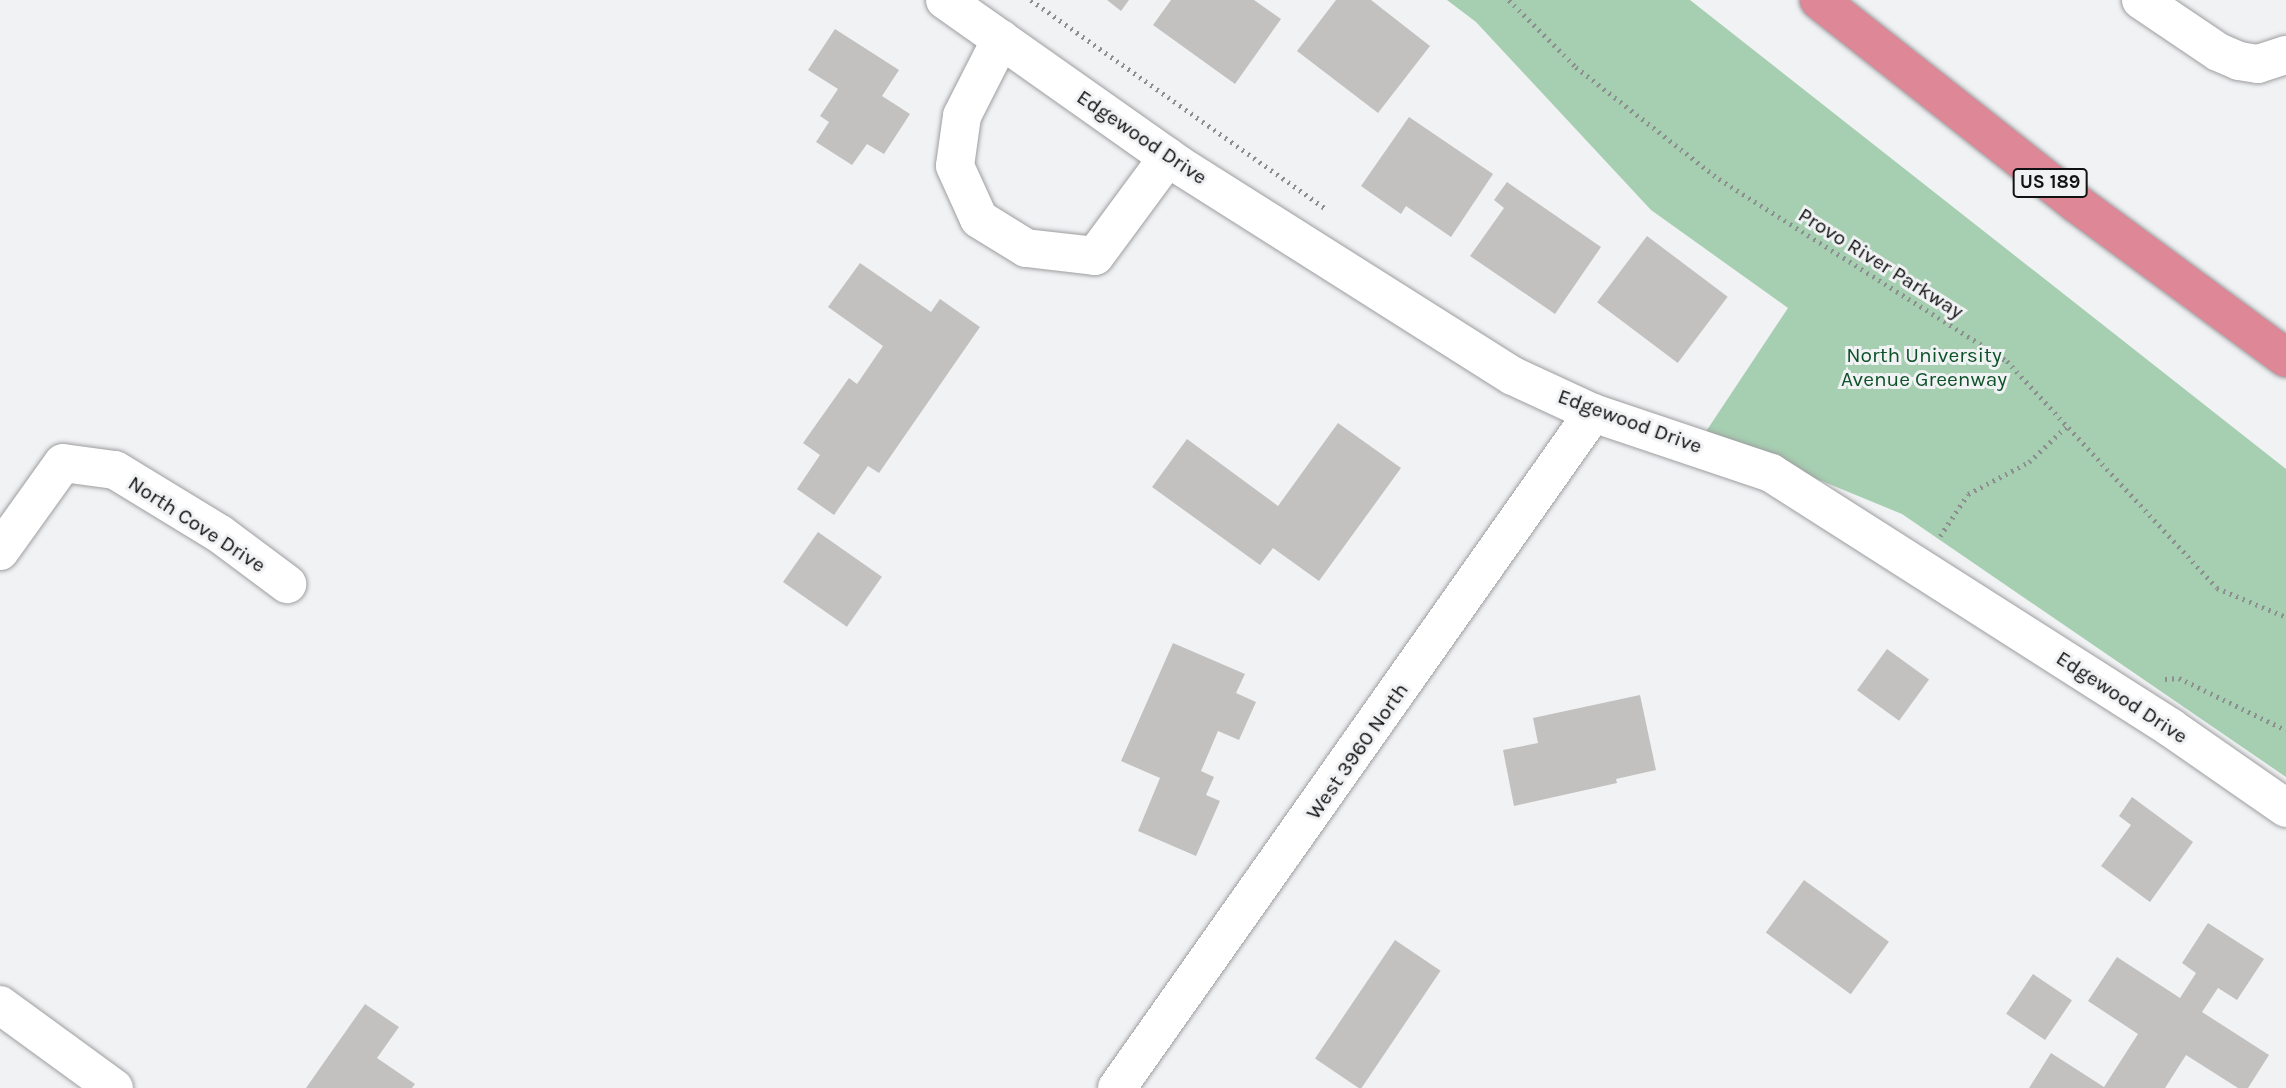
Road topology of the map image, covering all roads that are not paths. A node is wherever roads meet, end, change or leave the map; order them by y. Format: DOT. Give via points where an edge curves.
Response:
graph roads {
  1 [pos="945,0"];
  2 [pos="1819,0"];
  3 [pos="2141,0"];
  4 [pos="1001,40"];
  5 [pos="2286,55"];
  6 [pos="1168,157"];
  7 [pos="2286,358"];
  8 [pos="1593,412"];
  9 [pos="0,551"];
  10 [pos="287,584"];
  11 [pos="2286,808"];
  12 [pos="4,1016"];
  13 [pos="114,1088"];
  14 [pos="1118,1088"];
  1 -- 4 [label="street, Edgewood Drive"];
  2 -- 7 [label="highway, US 189" via="2076,204"];
  3 -- 5 [label="street" via="2239,61 2258,64"];
  4 -- 6 [label="street, Edgewood Drive"];
  4 -- 6 [label="street" via="962,116 955,166 979,219 1026,248 1095,256"];
  6 -- 8 [label="street, Edgewood Drive" via="1513,376"];
  8 -- 11 [label="street, Edgewood Drive" via="1771,473 2171,728"];
  8 -- 14 [label="street, West 3960 North"];
  9 -- 10 [label="street, North Cove Drive" via="63,463 115,470 220,534"];
  12 -- 13 [label="street"];
}
